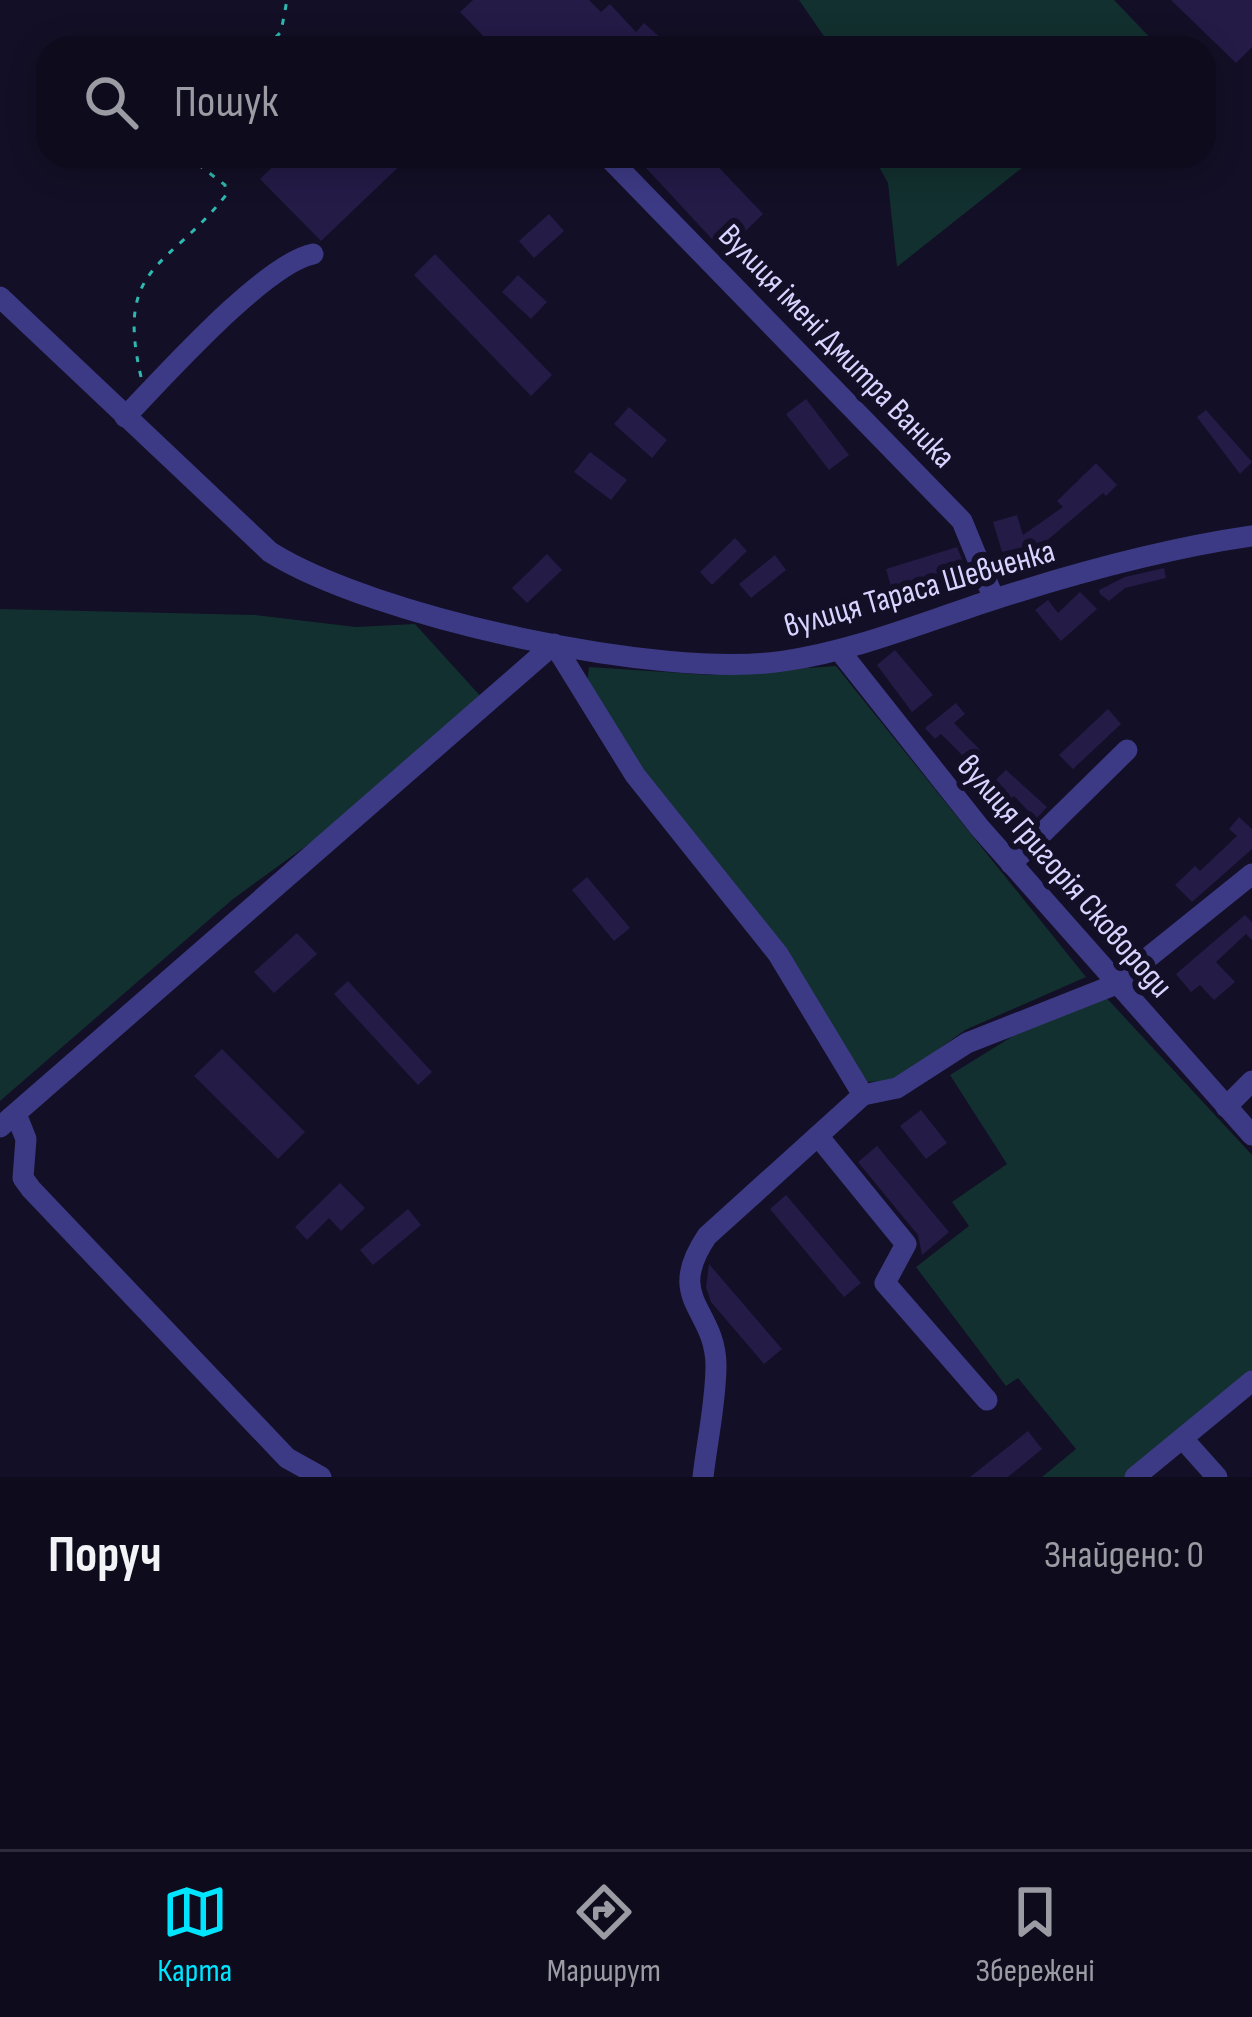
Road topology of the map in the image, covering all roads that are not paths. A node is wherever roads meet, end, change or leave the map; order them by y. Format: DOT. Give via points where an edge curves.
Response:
graph roads {
  1 [pos="619,168"];
  2 [pos="313,254"];
  3 [pos="0,297"];
  4 [pos="125,417"];
  5 [pos="1252,536"];
  6 [pos="994,599"];
  7 [pos="839,650"];
  8 [pos="1127,750"];
  9 [pos="1012,864"];
  10 [pos="1252,874"];
  11 [pos="1114,985"];
  12 [pos="1252,1081"];
  13 [pos="863,1095"];
  14 [pos="1226,1107"];
  15 [pos="8,1121"];
  16 [pos="1252,1135"];
  17 [pos="818,1136"];
  18 [pos="1252,1381"];
  19 [pos="987,1400"];
  20 [pos="1183,1439"];
  21 [pos="321,1477"];
  22 [pos="704,1477"];
  23 [pos="1135,1477"];
  24 [pos="1217,1477"];
  1 -- 6 [label="street, Вулиця імені Дмитра Ваника" via="962,521"];
  2 -- 4 [label="street" via="246,298"];
  3 -- 4 [label="street, вулиця Тараса Шевченка"];
  4 -- 7 [label="street, вулиця Тараса Шевченка" via="270,552 350,590 538,641 660,658 728,666"];
  5 -- 6 [label="street, вулиця Тараса Шевченка"];
  6 -- 7 [label="street, вулиця Тараса Шевченка"];
  7 -- 9 [label="street, вулиця Григорія Сковороди"];
  8 -- 9 [label="street"];
  9 -- 11 [label="street, вулиця Григорія Сковороди"];
  10 -- 11 [label="street"];
  11 -- 13 [label="street" via="967,1043 897,1088"];
  11 -- 14 [label="street, вулиця Григорія Сковороди"];
  12 -- 14 [label="street"];
  13 -- 15 [label="street" via="778,955 634,776 554,644"];
  13 -- 17 [label="street"];
  14 -- 16 [label="street, вулиця Григорія Сковороди"];
  15 -- 21 [label="street" via="26,1139 23,1178 32,1190 287,1457"];
  17 -- 19 [label="street" via="906,1244 886,1283"];
  17 -- 22 [label="street" via="706,1236 690,1260 686,1285 716,1360"];
  18 -- 20 [label="street"];
  20 -- 23 [label="street"];
  20 -- 24 [label="street"];
}
